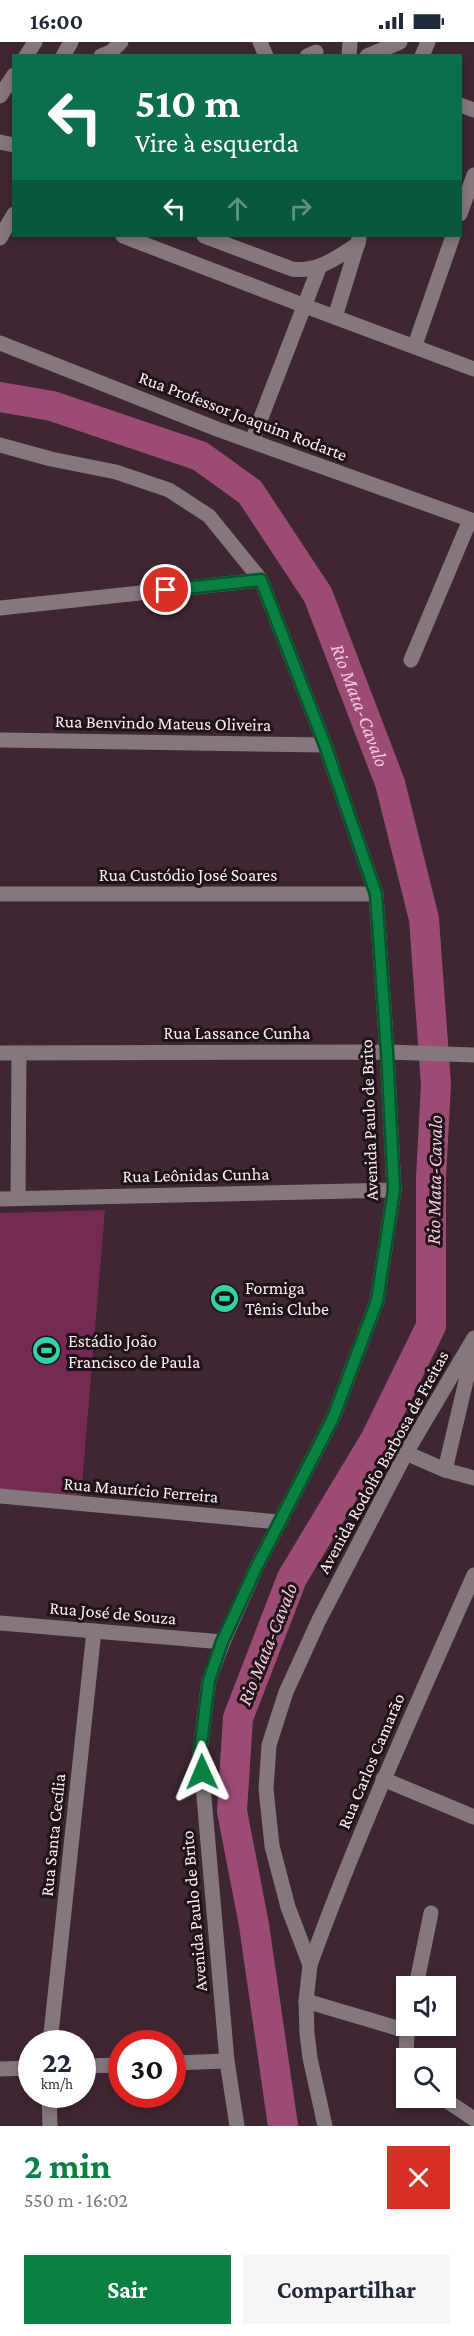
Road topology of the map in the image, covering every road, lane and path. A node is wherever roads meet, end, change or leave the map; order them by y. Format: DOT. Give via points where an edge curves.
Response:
graph roads {
  1 [pos="121,42"];
  2 [pos="400,42"];
  3 [pos="106,54"];
  4 [pos="372,54"];
  5 [pos="12,78"];
  6 [pos="0,96"];
  7 [pos="474,175"];
  8 [pos="462,208"];
  9 [pos="12,217"];
  10 [pos="126,237"];
  11 [pos="207,237"];
  12 [pos="453,237"];
  13 [pos="0,238"];
  14 [pos="359,240"];
  15 [pos="319,268"];
  16 [pos="305,306"];
  17 [pos="335,317"];
  18 [pos="0,343"];
  19 [pos="415,345"];
  20 [pos="474,369"];
  21 [pos="252,441"];
  22 [pos="0,445"];
  23 [pos="472,520"];
  24 [pos="261,580"];
  25 [pos="0,608"];
  26 [pos="411,660"];
  27 [pos="0,740"];
  28 [pos="325,745"];
  29 [pos="0,894"];
  30 [pos="376,894"];
  31 [pos="387,1052"];
  32 [pos="0,1053"];
  33 [pos="19,1053"];
  34 [pos="473,1055"];
  35 [pos="394,1190"];
  36 [pos="0,1198"];
  37 [pos="18,1198"];
  38 [pos="474,1338"];
  39 [pos="474,1346"];
  40 [pos="406,1453"];
  41 [pos="445,1470"];
  42 [pos="474,1478"];
  43 [pos="0,1496"];
  44 [pos="279,1522"];
  45 [pos="474,1575"];
  46 [pos="0,1623"];
  47 [pos="94,1631"];
  48 [pos="222,1642"];
  49 [pos="383,1779"];
  50 [pos="474,1817"];
  51 [pos="431,1913"];
  52 [pos="310,1965"];
  53 [pos="418,1976"];
  54 [pos="306,2001"];
  55 [pos="396,2025"];
  56 [pos="51,2030"];
  57 [pos="227,2061"];
  58 [pos="186,2062"];
  59 [pos="18,2068"];
  60 [pos="0,2069"];
  61 [pos="456,2105"];
  62 [pos="49,2108"];
  63 [pos="473,2115"];
  64 [pos="50,2126"];
  65 [pos="237,2126"];
  66 [pos="325,2126"];
  1 -- 3 [label="street"];
  2 -- 4 [label="street"];
  5 -- 6 [label="street"];
  7 -- 8 [label="street"];
  9 -- 13 [label="street"];
  10 -- 16 [label="street"];
  11 -- 15 [label="street" via="292,270"];
  12 -- 19 [label="street"];
  14 -- 15 [label="street"];
  14 -- 17 [label="street"];
  15 -- 16 [label="street"];
  16 -- 17 [label="street"];
  16 -- 21 [label="street"];
  17 -- 19 [label="street"];
  18 -- 21 [label="street, Rua Professor Joaquim Rodarte"];
  19 -- 20 [label="street"];
  21 -- 23 [label="street, Rua Professor Joaquim Rodarte"];
  22 -- 24 [label="street, Avenida Paulo de Brito" via="116,472 169,490 209,516"];
  23 -- 26 [label="street"];
  24 -- 25 [label="street"];
  24 -- 28 [label="street, Avenida Paulo de Brito"];
  27 -- 28 [label="street, Rua Benvindo Mateus Oliveira"];
  28 -- 30 [label="street, Avenida Paulo de Brito"];
  29 -- 30 [label="street, Rua Custódio José Soares"];
  30 -- 31 [label="street, Avenida Paulo de Brito"];
  31 -- 33 [label="street, Rua Lassance Cunha"];
  31 -- 34 [label="street, Rua Lassance Cunha"];
  31 -- 35 [label="street, Avenida Paulo de Brito"];
  32 -- 33 [label="street, Rua Lassance Cunha"];
  33 -- 37 [label="street"];
  35 -- 37 [label="street, Rua Leônidas Cunha"];
  35 -- 44 [label="street, Avenida Paulo de Brito" via="377,1301 333,1418"];
  36 -- 37 [label="street, Rua Leônidas Cunha"];
  38 -- 40 [label="street, Avenida Rodolfo Barbosa de Freitas"];
  39 -- 41 [label="street"];
  40 -- 41 [label="street"];
  40 -- 52 [label="street, Avenida Rodolfo Barbosa de Freitas" via="319,1620 286,1692 269,1745 266,1790 272,1846 288,1907"];
  41 -- 42 [label="street"];
  43 -- 44 [label="street, Rua Maurício Ferreira"];
  44 -- 48 [label="street, Avenida Paulo de Brito"];
  45 -- 49 [label="street, Rua Carlos Camarão"];
  46 -- 47 [label="street, Rua José de Souza"];
  47 -- 48 [label="street, Rua José de Souza"];
  47 -- 56 [label="street, Rua Santa Cecília"];
  48 -- 57 [label="street, Avenida Paulo de Brito" via="209,1680 200,1751"];
  49 -- 50 [label="street"];
  49 -- 52 [label="street, Rua Carlos Camarão"];
  51 -- 53 [label="street"];
  52 -- 54 [label="street, Avenida Rodolfo Barbosa de Freitas"];
  54 -- 55 [label="street"];
  54 -- 66 [label="street, Avenida Rodolfo Barbosa de Freitas" via="310,2058"];
  57 -- 58 [label="street"];
  57 -- 65 [label="street, Avenida Paulo de Brito"];
  59 -- 60 [label="street"];
  61 -- 63 [label="street"];
  62 -- 64 [label="street"];
}
